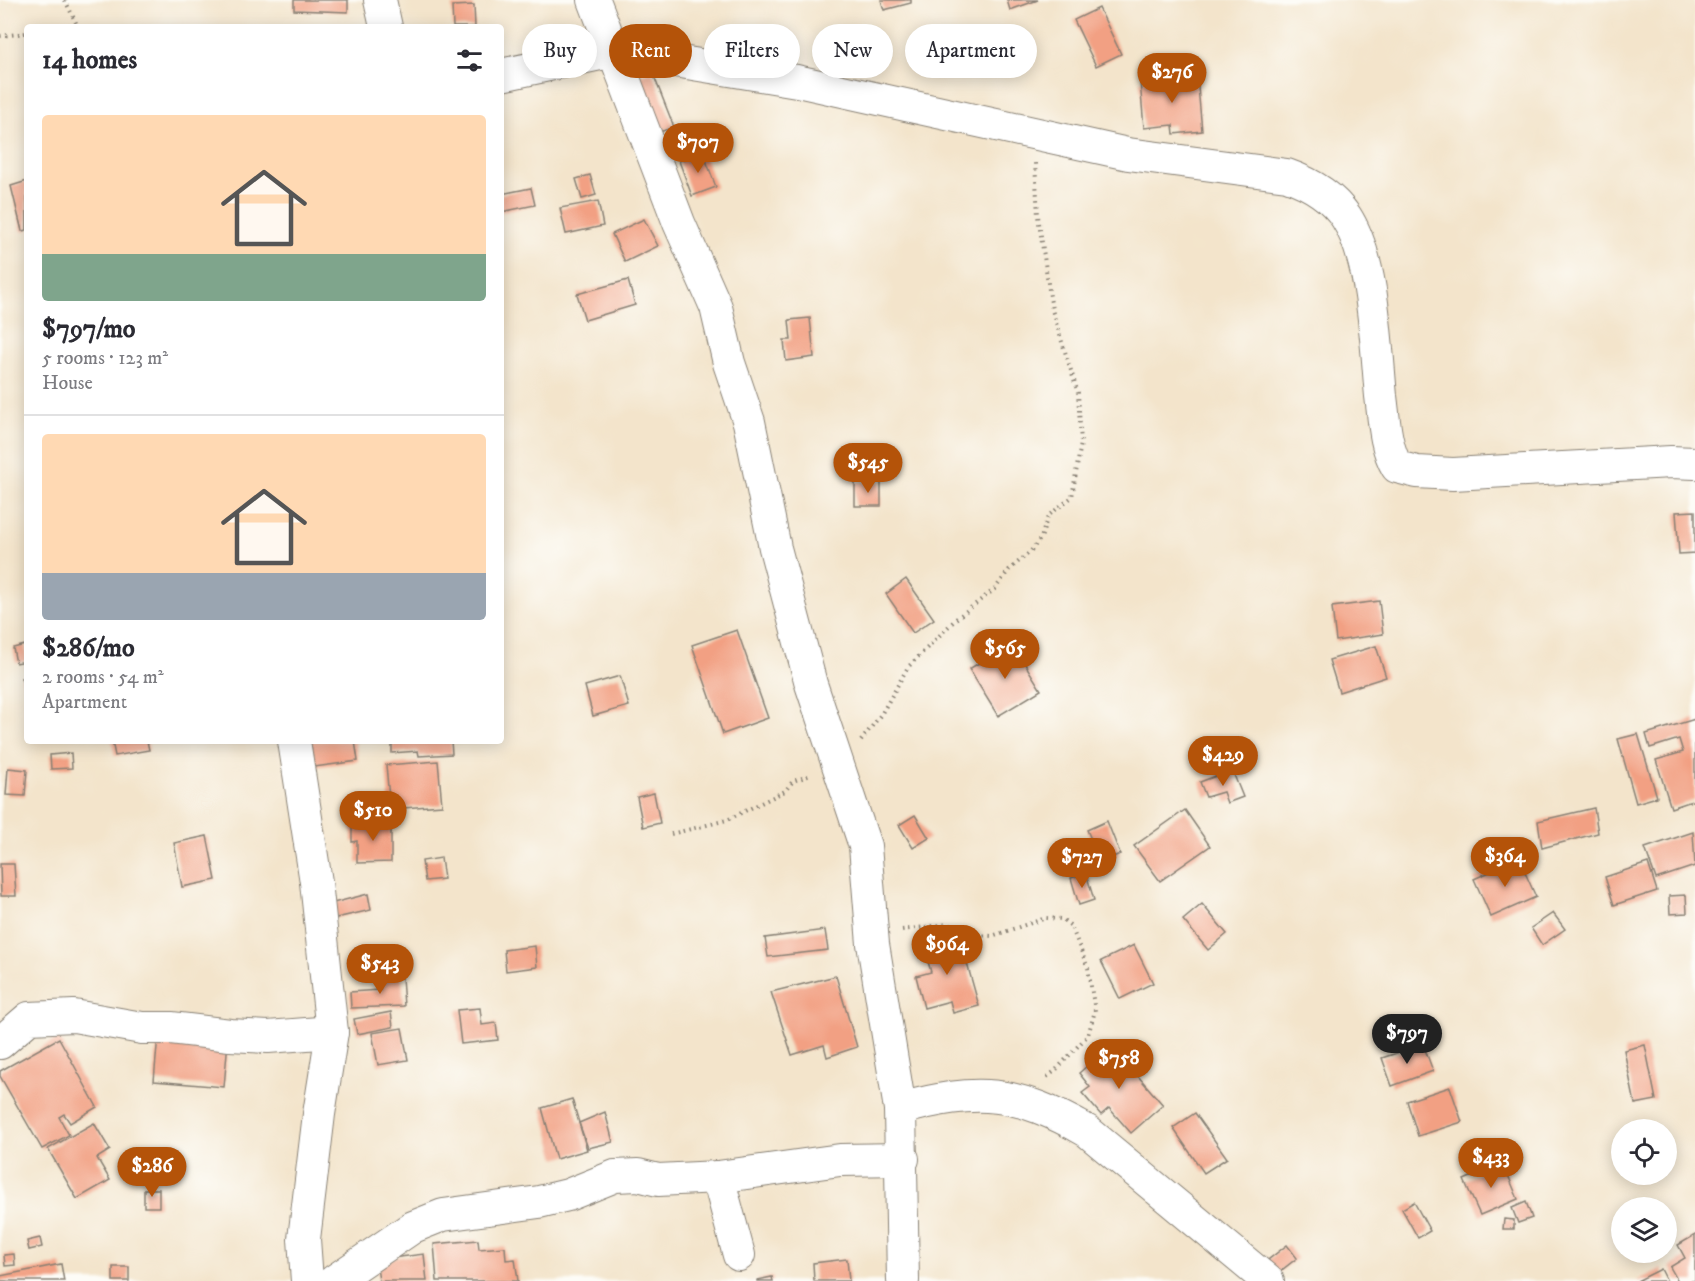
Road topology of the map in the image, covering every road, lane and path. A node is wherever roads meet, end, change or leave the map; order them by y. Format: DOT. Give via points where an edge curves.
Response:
graph roads {
  1 [pos="65,0"];
  2 [pos="380,0"];
  3 [pos="594,0"];
  4 [pos="77,24"];
  5 [pos="385,24"];
  6 [pos="24,33"];
  7 [pos="0,36"];
  8 [pos="609,38"];
  9 [pos="609,52"];
  10 [pos="692,64"];
  11 [pos="504,74"];
  12 [pos="624,78"];
  13 [pos="1034,135"];
  14 [pos="1695,463"];
  15 [pos="294,744"];
  16 [pos="836,766"];
  17 [pos="671,834"];
  18 [pos="873,944"];
  19 [pos="332,1032"];
  20 [pos="0,1043"];
  21 [pos="1017,1098"];
  22 [pos="900,1109"];
  23 [pos="903,1159"];
  24 [pos="718,1177"];
  25 [pos="739,1256"];
  26 [pos="307,1281"];
  27 [pos="334,1281"];
  28 [pos="903,1281"];
  29 [pos="1268,1281"];
  1 -- 4 [label="path"];
  2 -- 5 [label="street"];
  3 -- 8 [label="street"];
  6 -- 7 [label="path"];
  9 -- 11 [label="street"];
  10 -- 13 [label="street" via="797,81"];
  12 -- 16 [label="street" via="679,223 716,307 749,422 775,548"];
  13 -- 14 [label="street" via="1128,154 1287,175 1307,182 1325,195 1347,217 1363,263 1373,311 1384,421 1390,454 1397,467 1453,474"];
  13 -- 16 [label="path" via="1038,216 1052,310 1078,393 1081,443 1072,497 1048,516 1041,538 995,589 957,618 908,667 882,713"];
  15 -- 19 [label="street" via="316,882"];
  16 -- 17 [label="path" via="793,781 785,791 727,820"];
  16 -- 18 [label="street" via="865,846"];
  18 -- 21 [label="path" via="902,930 924,926 948,924 975,935 992,936 1046,918 1062,919 1071,926 1088,968 1095,1011 1088,1035 1055,1071"];
  18 -- 22 [label="street"];
  19 -- 20 [label="street" via="268,1037 230,1035 142,1028 74,1016 29,1018"];
  19 -- 26 [label="street" via="304,1239"];
  21 -- 22 [label="street" via="950,1098"];
  21 -- 29 [label="street" via="1087,1131"];
  22 -- 23 [label="street"];
  23 -- 24 [label="street" via="840,1160"];
  23 -- 28 [label="street"];
  24 -- 25 [label="street"];
  24 -- 27 [label="street" via="658,1180 638,1175 615,1176 539,1202 442,1215 413,1227"];
}
